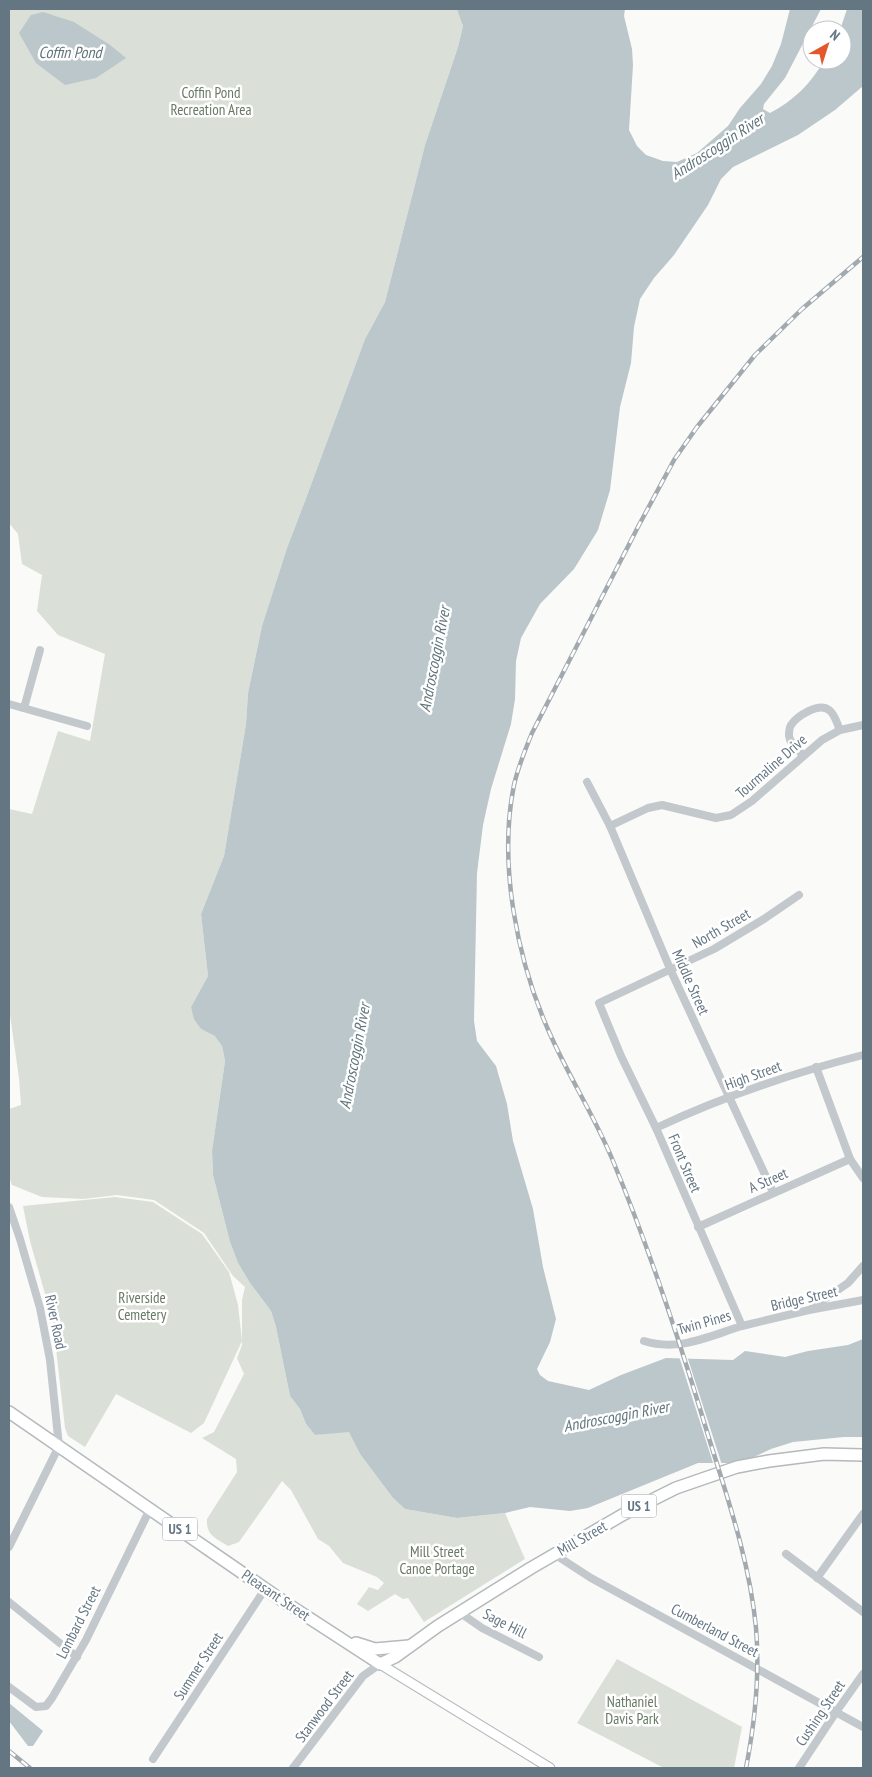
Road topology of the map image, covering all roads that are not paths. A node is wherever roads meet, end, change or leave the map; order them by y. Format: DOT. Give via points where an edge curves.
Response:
graph roads {
  1 [pos="40,650"];
  2 [pos="9,704"];
  3 [pos="24,708"];
  4 [pos="863,725"];
  5 [pos="87,726"];
  6 [pos="840,730"];
  7 [pos="803,755"];
  8 [pos="587,782"];
  9 [pos="610,826"];
  10 [pos="800,895"];
  11 [pos="671,971"];
  12 [pos="599,1003"];
  13 [pos="863,1055"];
  14 [pos="816,1067"];
  15 [pos="729,1098"];
  16 [pos="656,1128"];
  17 [pos="850,1159"];
  18 [pos="863,1178"];
  19 [pos="773,1192"];
  20 [pos="9,1207"];
  21 [pos="698,1227"];
  22 [pos="863,1266"];
  23 [pos="863,1300"];
  24 [pos="810,1310"];
  25 [pos="742,1326"];
  26 [pos="644,1341"];
  27 [pos="9,1412"];
  28 [pos="59,1446"];
  29 [pos="863,1455"];
  30 [pos="150,1509"];
  31 [pos="863,1514"];
  32 [pos="9,1547"];
  33 [pos="554,1554"];
  34 [pos="786,1554"];
  35 [pos="817,1578"];
  36 [pos="266,1588"];
  37 [pos="9,1602"];
  38 [pos="459,1612"];
  39 [pos="863,1612"];
  40 [pos="337,1636"];
  41 [pos="410,1645"];
  42 [pos="77,1657"];
  43 [pos="540,1657"];
  44 [pos="380,1664"];
  45 [pos="863,1674"];
  46 [pos="9,1686"];
  47 [pos="836,1712"];
  48 [pos="863,1727"];
  49 [pos="153,1759"];
  50 [pos="293,1768"];
  51 [pos="550,1768"];
  52 [pos="799,1768"];
  1 -- 3 [label="street"];
  2 -- 3 [label="street"];
  3 -- 5 [label="street"];
  4 -- 6 [label="street, Tourmaline Drive"];
  6 -- 7 [label="street, Tourmaline Drive"];
  6 -- 7 [label="street" via="828,709 820,707 796,720 789,730 790,741"];
  7 -- 9 [label="street, Tourmaline Drive" via="752,801 731,815 716,818 662,805"];
  8 -- 9 [label="street, Middle Street"];
  9 -- 11 [label="street, Middle Street"];
  10 -- 11 [label="street, North Street" via="714,949"];
  11 -- 12 [label="street, North Street"];
  11 -- 15 [label="street, Middle Street"];
  12 -- 16 [label="street, Front Street"];
  13 -- 14 [label="street, High Street"];
  14 -- 15 [label="street, High Street"];
  14 -- 17 [label="street"];
  15 -- 16 [label="street, High Street"];
  15 -- 19 [label="street, Middle Street"];
  16 -- 21 [label="street, Front Street"];
  17 -- 18 [label="street"];
  17 -- 19 [label="street, A Street"];
  19 -- 21 [label="street, A Street"];
  20 -- 28 [label="street, River Road" via="40,1308 50,1360"];
  21 -- 25 [label="street, Front Street"];
  22 -- 24 [label="street" via="848,1283"];
  23 -- 24 [label="street, Bridge Street"];
  24 -- 25 [label="street, Bridge Street"];
  25 -- 26 [label="street, Twin Pines" via="682,1345 657,1345"];
  27 -- 28 [label="highway, Pleasant Street / US 1"];
  28 -- 30 [label="highway, Pleasant Street / US 1"];
  28 -- 32 [label="street"];
  29 -- 33 [label="highway, Mill Street / US 1" via="805,1456 721,1472 646,1502"];
  30 -- 36 [label="highway, Pleasant Street / US 1"];
  30 -- 42 [label="street, Lombard Street"];
  31 -- 35 [label="street"];
  33 -- 38 [label="highway, Mill Street / US 1"];
  33 -- 47 [label="street, Cumberland Street" via="591,1578"];
  34 -- 35 [label="street"];
  35 -- 39 [label="street"];
  36 -- 40 [label="highway, Pleasant Street / US 1"];
  36 -- 49 [label="street, Summer Street"];
  37 -- 42 [label="street"];
  38 -- 41 [label="highway, Mill Street / US 1"];
  38 -- 43 [label="street, Sage Hill" via="482,1628"];
  40 -- 41 [label="highway, US 1" via="375,1649"];
  40 -- 44 [label="highway, Pleasant Street"];
  41 -- 44 [label="highway, Mill Street"];
  42 -- 46 [label="street, Lombard Street" via="46,1706 36,1707"];
  44 -- 50 [label="street, Stanwood Street" via="363,1676"];
  44 -- 51 [label="main road, Pleasant Street"];
  45 -- 47 [label="street, Cushing Street"];
  47 -- 48 [label="street, Cumberland Street"];
  47 -- 52 [label="street, Cushing Street"];
}
